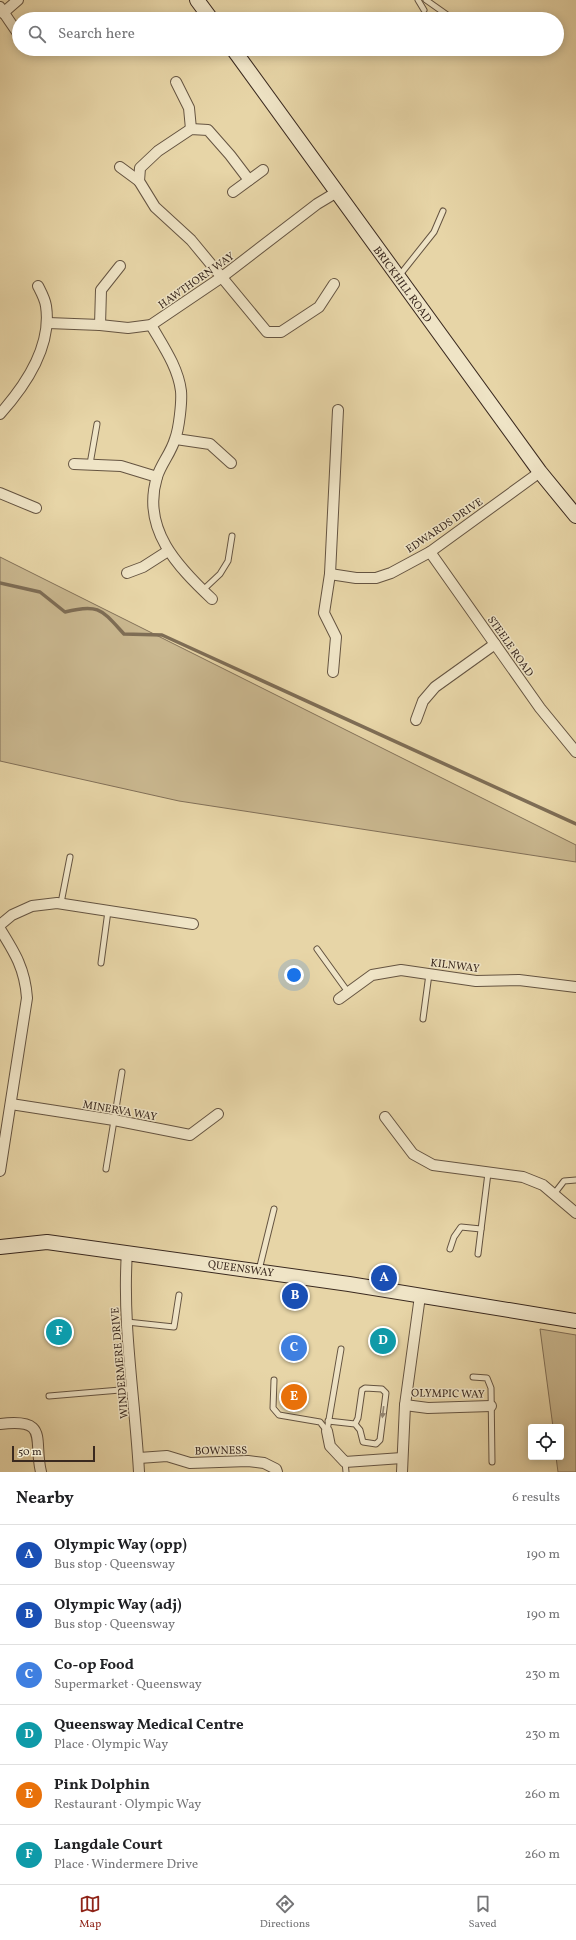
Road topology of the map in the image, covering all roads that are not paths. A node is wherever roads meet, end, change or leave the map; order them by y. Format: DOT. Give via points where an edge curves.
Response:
graph roads {
  1 [pos="18,0"];
  2 [pos="197,0"];
  3 [pos="418,0"];
  4 [pos="426,0"];
  5 [pos="2,10"];
  6 [pos="424,10"];
  7 [pos="206,12"];
  8 [pos="443,12"];
  9 [pos="12,25"];
  10 [pos="238,56"];
  11 [pos="176,82"];
  12 [pos="191,129"];
  13 [pos="120,167"];
  14 [pos="262,170"];
  15 [pos="248,180"];
  16 [pos="139,181"];
  17 [pos="233,192"];
  18 [pos="337,192"];
  19 [pos="443,211"];
  20 [pos="120,266"];
  21 [pos="222,277"];
  22 [pos="398,277"];
  23 [pos="334,284"];
  24 [pos="38,286"];
  25 [pos="48,323"];
  26 [pos="100,324"];
  27 [pos="151,325"];
  28 [pos="1,410"];
  29 [pos="338,410"];
  30 [pos="97,424"];
  31 [pos="176,439"];
  32 [pos="231,463"];
  33 [pos="74,464"];
  34 [pos="90,464"];
  35 [pos="540,472"];
  36 [pos="157,478"];
  37 [pos="0,493"];
  38 [pos="36,508"];
  39 [pos="576,516"];
  40 [pos="232,536"];
  41 [pos="168,551"];
  42 [pos="430,552"];
  43 [pos="127,573"];
  44 [pos="330,574"];
  45 [pos="203,590"];
  46 [pos="212,599"];
  47 [pos="495,644"];
  48 [pos="333,672"];
  49 [pos="416,720"];
  50 [pos="576,752"];
  51 [pos="70,857"];
  52 [pos="61,903"];
  53 [pos="108,911"];
  54 [pos="194,924"];
  55 [pos="0,925"];
  56 [pos="0,929"];
  57 [pos="317,949"];
  58 [pos="101,963"];
  59 [pos="429,974"];
  60 [pos="576,987"];
  61 [pos="348,992"];
  62 [pos="339,999"];
  63 [pos="423,1019"];
  64 [pos="122,1072"];
  65 [pos="11,1104"];
  66 [pos="218,1114"];
  67 [pos="385,1117"];
  68 [pos="114,1120"];
  69 [pos="3,1134"];
  70 [pos="106,1169"];
  71 [pos="0,1171"];
  72 [pos="488,1172"];
  73 [pos="576,1180"];
  74 [pos="554,1194"];
  75 [pos="274,1209"];
  76 [pos="576,1212"];
  77 [pos="481,1229"];
  78 [pos="0,1247"];
  79 [pos="450,1249"];
  80 [pos="127,1252"];
  81 [pos="478,1254"];
  82 [pos="259,1271"];
  83 [pos="179,1295"];
  84 [pos="420,1296"];
  85 [pos="576,1321"];
  86 [pos="127,1322"];
  87 [pos="341,1350"];
  88 [pos="473,1377"];
  89 [pos="274,1380"];
  90 [pos="133,1389"];
  91 [pos="49,1396"];
  92 [pos="405,1405"];
  93 [pos="491,1406"];
  94 [pos="0,1424"];
  95 [pos="355,1424"];
  96 [pos="328,1426"];
  97 [pos="139,1458"];
  98 [pos="402,1458"];
  99 [pos="492,1462"];
  100 [pos="346,1467"];
  101 [pos="41,1472"];
  102 [pos="140,1472"];
  103 [pos="277,1472"];
  104 [pos="402,1472"];
  1 -- 5 [label="street"];
  2 -- 7 [label="street"];
  3 -- 6 [label="lane"];
  4 -- 8 [label="lane"];
  5 -- 9 [label="street"];
  10 -- 18 [label="street, BRICKHILL ROAD"];
  11 -- 12 [label="street" via="189,108"];
  12 -- 15 [label="street" via="208,130"];
  12 -- 16 [label="street" via="158,151 140,168"];
  13 -- 16 [label="street"];
  14 -- 15 [label="street"];
  15 -- 17 [label="street"];
  16 -- 21 [label="street" via="155,207 191,240"];
  18 -- 21 [label="street, HAWTHORN WAY" via="317,204"];
  18 -- 22 [label="street, BRICKHILL ROAD"];
  19 -- 22 [label="lane" via="434,232"];
  20 -- 26 [label="street" via="101,290"];
  21 -- 23 [label="street" via="267,332 282,332 319,307"];
  21 -- 27 [label="street, HAWTHORN WAY"];
  22 -- 35 [label="street, BRICKHILL ROAD"];
  24 -- 25 [label="street" via="46,304"];
  25 -- 26 [label="street, HAWTHORN WAY"];
  25 -- 28 [label="street" via="38,357 26,382"];
  26 -- 27 [label="street, HAWTHORN WAY" via="128,328"];
  27 -- 31 [label="street" via="173,365 181,392"];
  29 -- 44 [label="street"];
  30 -- 34 [label="lane"];
  31 -- 32 [label="street" via="210,444"];
  31 -- 36 [label="street"];
  33 -- 34 [label="street"];
  34 -- 36 [label="street" via="121,466"];
  35 -- 39 [label="street, BRICKHILL ROAD"];
  35 -- 42 [label="street, EDWARDS DRIVE"];
  36 -- 41 [label="street" via="153,504 156,525"];
  37 -- 38 [label="street"];
  40 -- 45 [label="lane" via="228,561 220,574"];
  41 -- 43 [label="street" via="143,568"];
  41 -- 45 [label="street" via="182,570"];
  42 -- 44 [label="street, EDWARDS DRIVE" via="392,573 376,578"];
  42 -- 47 [label="street, STEELE ROAD"];
  44 -- 48 [label="street" via="324,613 336,637"];
  45 -- 46 [label="street"];
  47 -- 49 [label="street" via="435,687 422,701"];
  47 -- 50 [label="street, STEELE ROAD" via="540,708"];
  51 -- 52 [label="lane"];
  52 -- 53 [label="street"];
  52 -- 55 [label="street" via="32,906 12,915"];
  53 -- 54 [label="street"];
  53 -- 58 [label="lane"];
  56 -- 65 [label="street" via="18,957 26,981 27,998"];
  57 -- 61 [label="lane"];
  59 -- 60 [label="street, KILNWAY" via="476,981 519,980"];
  59 -- 61 [label="street, KILNWAY" via="401,970 372,975"];
  59 -- 63 [label="lane"];
  61 -- 62 [label="street, KILNWAY"];
  64 -- 68 [label="lane"];
  65 -- 68 [label="street, MINERVA WAY"];
  65 -- 69 [label="street"];
  66 -- 68 [label="street, MINERVA WAY" via="190,1134"];
  67 -- 72 [label="street" via="413,1154 433,1165"];
  68 -- 70 [label="lane"];
  69 -- 71 [label="street"];
  72 -- 74 [label="street" via="523,1177 543,1185"];
  72 -- 77 [label="lane"];
  73 -- 74 [label="lane" via="564,1181"];
  74 -- 76 [label="street"];
  75 -- 82 [label="lane"];
  77 -- 79 [label="lane" via="462,1227 454,1237"];
  77 -- 81 [label="lane"];
  78 -- 80 [label="street, QUEENSWAY" via="47,1242"];
  80 -- 82 [label="street, QUEENSWAY"];
  80 -- 86 [label="street, WINDERMERE DRIVE"];
  82 -- 84 [label="street, QUEENSWAY"];
  83 -- 86 [label="lane" via="174,1327"];
  84 -- 85 [label="street, QUEENSWAY"];
  84 -- 92 [label="street, OLYMPIC WAY"];
  86 -- 90 [label="street, WINDERMERE DRIVE"];
  87 -- 96 [label="lane"];
  88 -- 93 [label="lane" via="487,1378 491,1388"];
  89 -- 96 [label="lane" via="273,1408 279,1415 320,1422"];
  90 -- 91 [label="lane"];
  90 -- 97 [label="street, WINDERMERE DRIVE"];
  92 -- 93 [label="street, OLYMPIC WAY" via="428,1408"];
  92 -- 98 [label="street, OLYMPIC WAY"];
  93 -- 99 [label="lane"];
  94 -- 101 [label="street" via="19,1422 35,1430 39,1440"];
  95 -- 95 [label="lane, one-way" via="362,1390 382,1389 386,1393 380,1440 376,1444 363,1442 360,1430"];
  95 -- 96 [label="lane"];
  96 -- 100 [label="street" via="330,1446"];
  97 -- 102 [label="street, WINDERMERE DRIVE"];
  97 -- 103 [label="street, BOWNESS" via="167,1456 190,1463 248,1461 264,1463"];
  98 -- 100 [label="street"];
  98 -- 104 [label="street, OLYMPIC WAY"];
}
